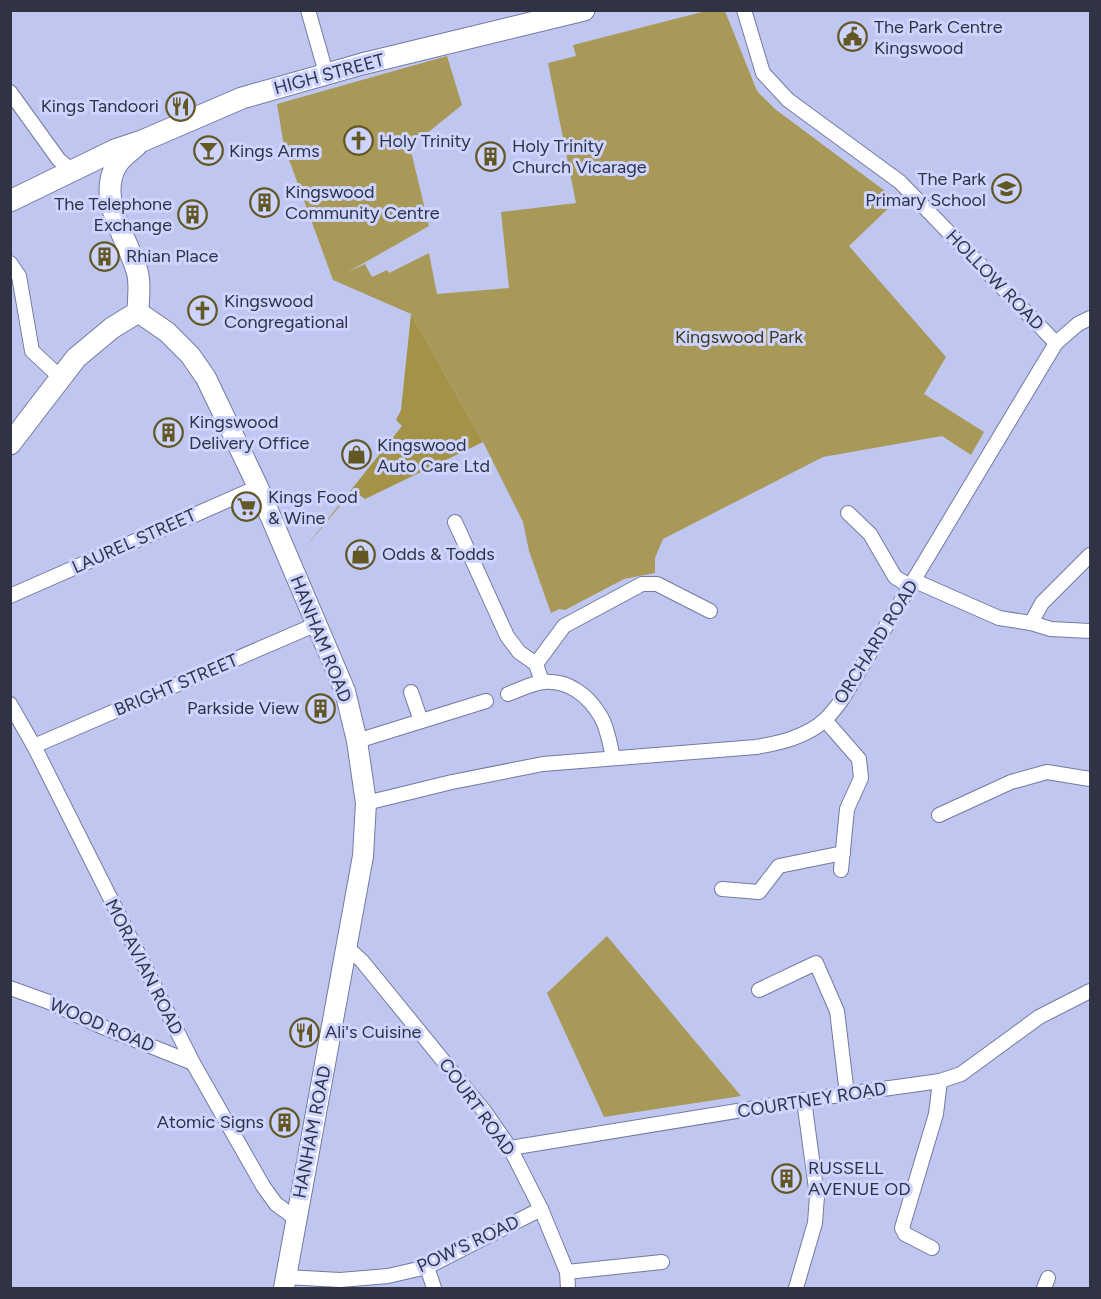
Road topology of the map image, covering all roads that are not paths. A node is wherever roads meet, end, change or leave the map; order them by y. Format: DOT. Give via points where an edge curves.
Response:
graph roads {
  1 [pos="584,10"];
  2 [pos="744,10"];
  3 [pos="309,14"];
  4 [pos="326,73"];
  5 [pos="10,92"];
  6 [pos="142,141"];
  7 [pos="78,169"];
  8 [pos="111,180"];
  9 [pos="10,201"];
  10 [pos="10,264"];
  11 [pos="138,312"];
  12 [pos="1090,318"];
  13 [pos="1056,343"];
  14 [pos="60,377"];
  15 [pos="17,437"];
  16 [pos="258,487"];
  17 [pos="848,513"];
  18 [pos="455,522"];
  19 [pos="1090,555"];
  20 [pos="913,584"];
  21 [pos="10,596"];
  22 [pos="710,611"];
  23 [pos="1031,623"];
  24 [pos="317,624"];
  25 [pos="1090,631"];
  26 [pos="536,664"];
  27 [pos="542,682"];
  28 [pos="411,692"];
  29 [pos="508,694"];
  30 [pos="486,700"];
  31 [pos="10,704"];
  32 [pos="825,720"];
  33 [pos="421,721"];
  34 [pos="357,741"];
  35 [pos="34,746"];
  36 [pos="613,758"];
  37 [pos="1090,778"];
  38 [pos="366,803"];
  39 [pos="939,815"];
  40 [pos="843,853"];
  41 [pos="842,870"];
  42 [pos="722,890"];
  43 [pos="348,947"];
  44 [pos="10,988"];
  45 [pos="759,990"];
  46 [pos="1090,991"];
  47 [pos="193,1063"];
  48 [pos="940,1081"];
  49 [pos="847,1094"];
  50 [pos="804,1101"];
  51 [pos="510,1148"];
  52 [pos="541,1209"];
  53 [pos="295,1218"];
  54 [pos="932,1248"];
  55 [pos="662,1262"];
  56 [pos="427,1267"];
  57 [pos="567,1272"];
  58 [pos="285,1282"];
  59 [pos="434,1288"];
  60 [pos="568,1288"];
  61 [pos="796,1288"];
  1 -- 4 [label="main road, HIGH STREET"];
  2 -- 13 [label="street, HOLLOW ROAD" via="763,73 775,86 900,182"];
  3 -- 4 [label="street"];
  4 -- 6 [label="main road, HIGH STREET" via="225,104"];
  5 -- 7 [label="street" via="58,159"];
  6 -- 7 [label="main road, HIGH STREET"];
  6 -- 8 [label="main road" via="117,164"];
  7 -- 8 [label="main road" via="102,172"];
  7 -- 9 [label="main road, HIGH STREET"];
  8 -- 11 [label="main road" via="115,216 139,278"];
  10 -- 14 [label="street" via="19,276 32,351"];
  11 -- 14 [label="main road" via="76,357"];
  11 -- 16 [label="main road, HANHAM ROAD" via="167,332 206,378"];
  12 -- 13 [label="street, ORCHARD ROAD"];
  13 -- 20 [label="street, ORCHARD ROAD"];
  14 -- 15 [label="main road"];
  16 -- 21 [label="street, LAUREL STREET"];
  16 -- 24 [label="main road, HANHAM ROAD"];
  17 -- 20 [label="street" via="870,534 895,577"];
  18 -- 26 [label="street" via="507,636 519,652"];
  19 -- 23 [label="street" via="1041,603"];
  20 -- 23 [label="street" via="999,618"];
  20 -- 32 [label="street, ORCHARD ROAD" via="843,698"];
  22 -- 26 [label="street" via="657,584 642,584 564,626"];
  23 -- 25 [label="street" via="1051,629"];
  24 -- 34 [label="main road, HANHAM ROAD" via="345,691"];
  24 -- 35 [label="street, BRIGHT STREET"];
  26 -- 27 [label="street"];
  27 -- 29 [label="street"];
  27 -- 36 [label="street" via="560,683 589,700 602,719"];
  28 -- 33 [label="street"];
  30 -- 33 [label="street"];
  31 -- 35 [label="street, MORAVIAN ROAD"];
  32 -- 36 [label="street, ORCHARD ROAD" via="802,735 756,747"];
  32 -- 40 [label="street" via="859,759 861,778 847,809"];
  33 -- 34 [label="street"];
  34 -- 38 [label="main road, HANHAM ROAD"];
  35 -- 47 [label="street, MORAVIAN ROAD"];
  36 -- 38 [label="street, ORCHARD ROAD" via="543,764"];
  37 -- 39 [label="street" via="1047,772 1011,782"];
  38 -- 43 [label="main road, HANHAM ROAD" via="363,856"];
  40 -- 41 [label="street"];
  40 -- 42 [label="street" via="779,866 759,892"];
  43 -- 51 [label="street, COURT ROAD" via="485,1112"];
  43 -- 53 [label="main road, HANHAM ROAD"];
  44 -- 47 [label="street, WOOD ROAD"];
  45 -- 49 [label="street" via="816,963 837,1011"];
  46 -- 48 [label="street, COURTNEY ROAD" via="1040,1017 961,1074"];
  47 -- 53 [label="street, MORAVIAN ROAD" via="263,1186 276,1204"];
  48 -- 49 [label="street, COURTNEY ROAD"];
  48 -- 54 [label="street" via="936,1114 902,1228 904,1234"];
  49 -- 50 [label="street, COURTNEY ROAD"];
  50 -- 51 [label="street, COURTNEY ROAD"];
  50 -- 61 [label="street" via="817,1196 815,1223"];
  51 -- 52 [label="street, COURT ROAD"];
  52 -- 56 [label="street, POW'S ROAD"];
  52 -- 57 [label="street, COURT ROAD"];
  53 -- 58 [label="main road, HANHAM ROAD"];
  55 -- 57 [label="street"];
  56 -- 58 [label="street, POW'S ROAD" via="388,1276"];
  56 -- 59 [label="street"];
  57 -- 60 [label="street, COURT ROAD"];
}
